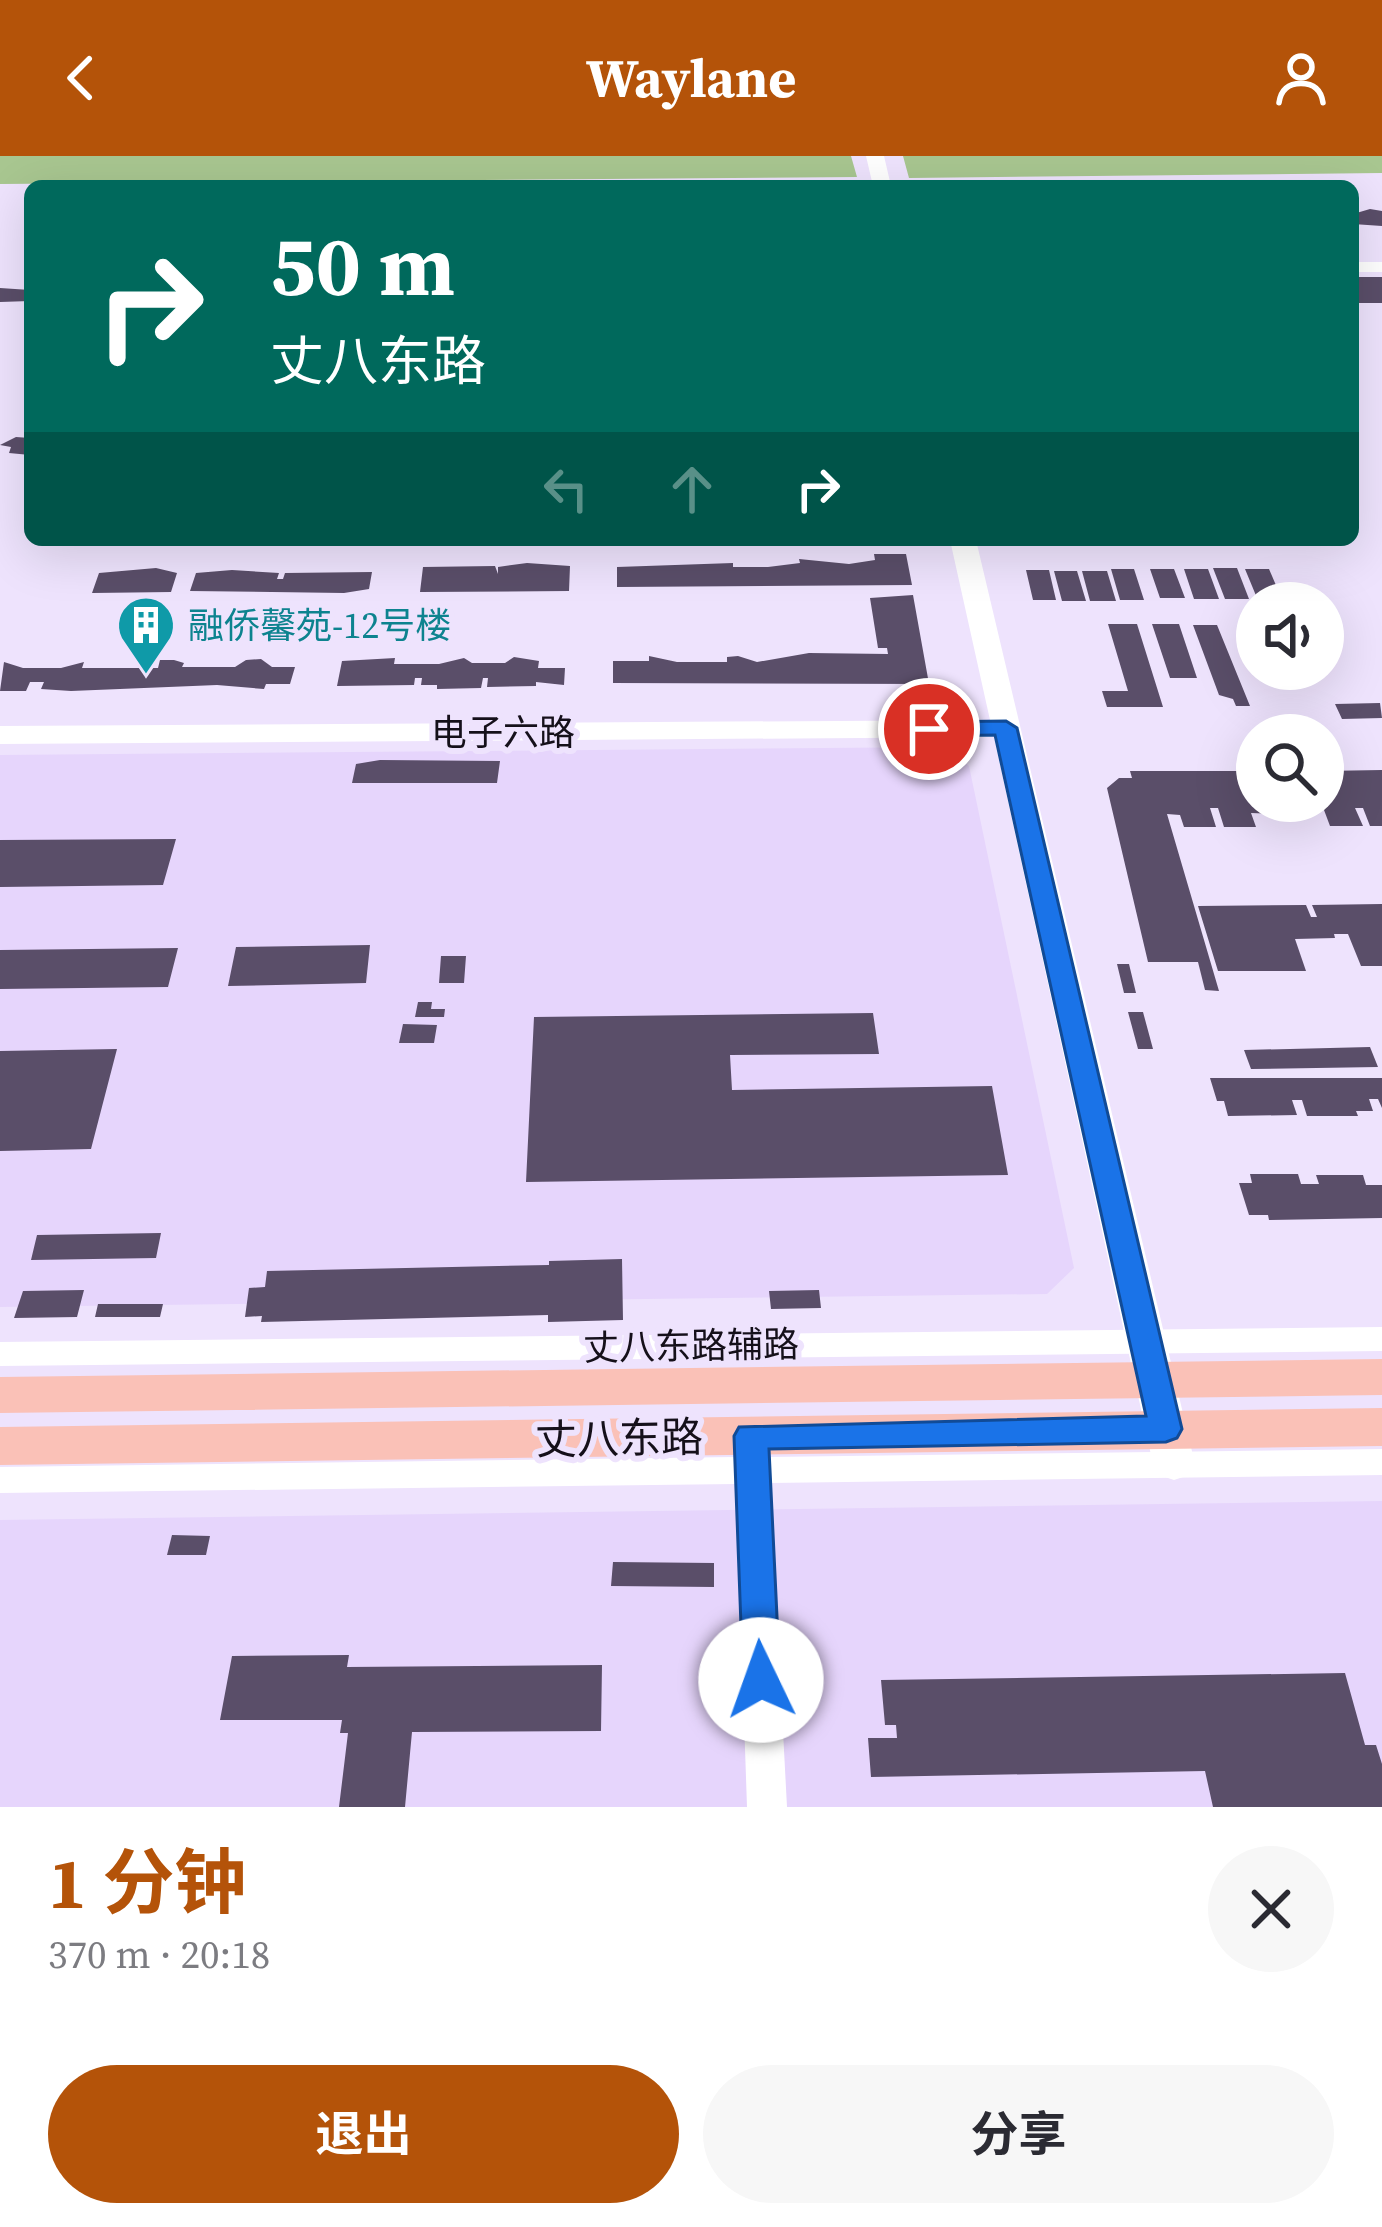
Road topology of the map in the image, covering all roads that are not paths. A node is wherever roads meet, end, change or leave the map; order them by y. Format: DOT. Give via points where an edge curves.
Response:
graph roads {
  1 [pos="964,546"];
  2 [pos="1006,728"];
  3 [pos="0,736"];
  4 [pos="1382,1339"];
  5 [pos="0,1354"];
  6 [pos="1149,1359"];
  7 [pos="1382,1377"];
  8 [pos="0,1395"];
  9 [pos="1382,1427"];
  10 [pos="0,1446"];
  11 [pos="1170,1446"];
  12 [pos="752,1453"];
  13 [pos="1382,1462"];
  14 [pos="0,1480"];
  15 [pos="767,1807"];
  1 -- 2 [label="street"];
  2 -- 3 [label="street, 电子六路"];
  2 -- 6 [label="street"];
  4 -- 6 [label="street, 丈八东路辅路"];
  5 -- 6 [label="street, 丈八东路辅路"];
  6 -- 7 [label="main road, 丈八东路"];
  6 -- 8 [label="main road, 丈八东路"];
  6 -- 11 [label="street"];
  9 -- 11 [label="main road, 丈八东路"];
  10 -- 12 [label="main road, 丈八东路"];
  11 -- 12 [label="main road, 丈八东路"];
  11 -- 13 [label="street"];
  12 -- 14 [label="street"];
  12 -- 15 [label="street"];
}
